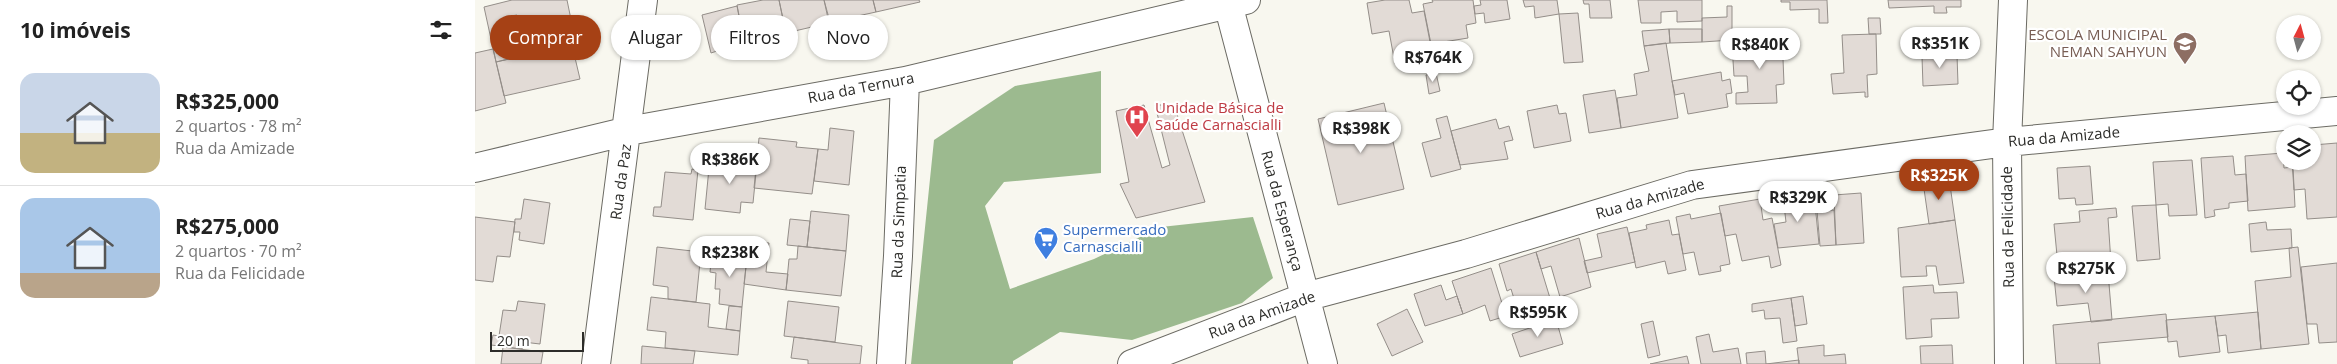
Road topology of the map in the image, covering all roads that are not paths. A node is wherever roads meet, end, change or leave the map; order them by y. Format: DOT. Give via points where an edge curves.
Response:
graph roads {
  1 [pos="643,0"];
  2 [pos="2013,0"];
  3 [pos="1234,2"];
  4 [pos="905,81"];
  5 [pos="2337,111"];
  6 [pos="628,131"];
  7 [pos="2007,142"];
  8 [pos="475,168"];
  9 [pos="1305,297"];
  10 [pos="596,364"];
  11 [pos="891,364"];
  12 [pos="1132,364"];
  13 [pos="1323,364"];
  14 [pos="2009,364"];
  1 -- 6 [label="street, Rua da Paz"];
  2 -- 7 [label="street, Rua da Felicidade"];
  3 -- 4 [label="street, Rua da Ternura"];
  3 -- 9 [label="street, Rua da Esperança"];
  4 -- 6 [label="street, Rua da Ternura"];
  4 -- 11 [label="street, Rua da Simpatia"];
  5 -- 7 [label="street, Rua da Amizade"];
  6 -- 8 [label="street, Rua da Ternura"];
  6 -- 10 [label="street, Rua da Paz"];
  7 -- 9 [label="street, Rua da Amizade" via="1692,185 1466,254"];
  7 -- 14 [label="street, Rua da Felicidade"];
  9 -- 12 [label="street, Rua da Amizade"];
  9 -- 13 [label="street, Rua da Esperança"];
}
